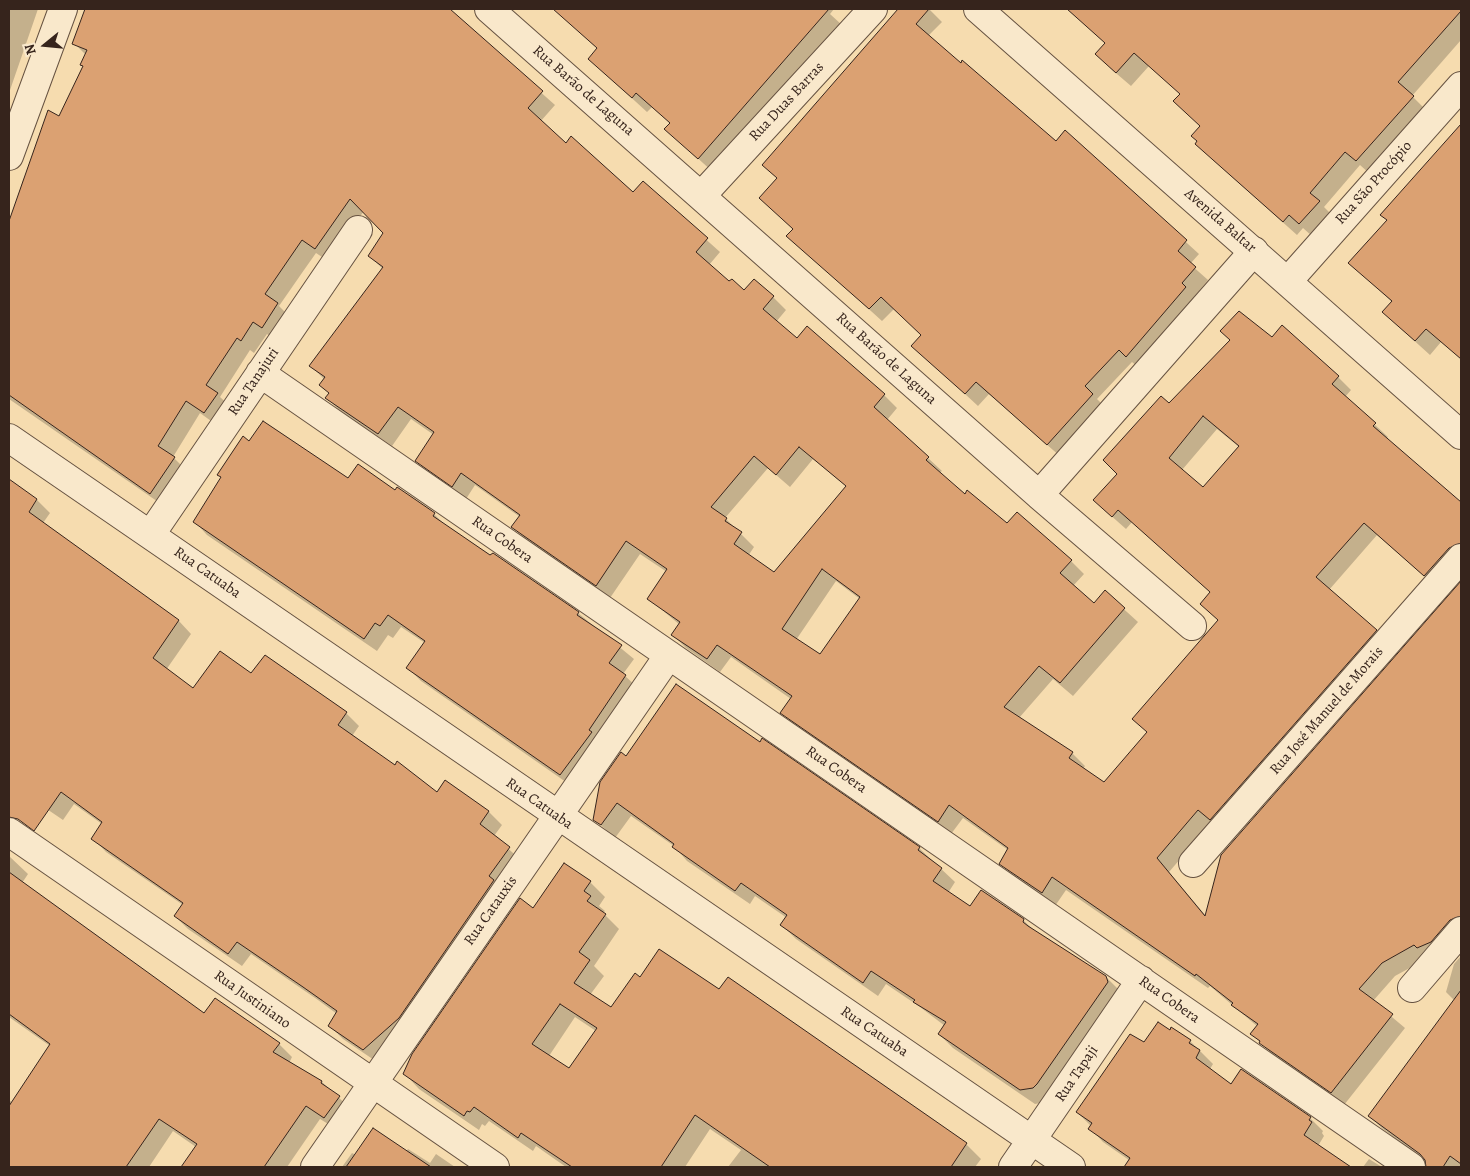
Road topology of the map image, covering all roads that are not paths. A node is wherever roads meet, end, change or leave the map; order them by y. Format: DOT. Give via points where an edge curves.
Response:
graph roads {
  1 [pos="63,9"];
  2 [pos="489,9"];
  3 [pos="872,9"];
  4 [pos="978,9"];
  5 [pos="1461,86"];
  6 [pos="9,156"];
  7 [pos="702,195"];
  8 [pos="358,230"];
  9 [pos="1254,251"];
  10 [pos="1288,281"];
  11 [pos="260,374"];
  12 [pos="1461,435"];
  13 [pos="9,438"];
  14 [pos="1039,495"];
  15 [pos="151,534"];
  16 [pos="1461,558"];
  17 [pos="1192,626"];
  18 [pos="669,655"];
  19 [pos="557,816"];
  20 [pos="9,832"];
  21 [pos="1193,863"];
  22 [pos="1461,931"];
  23 [pos="1141,980"];
  24 [pos="1412,988"];
  25 [pos="372,1084"];
  26 [pos="1032,1140"];
  27 [pos="315,1167"];
  28 [pos="495,1167"];
  29 [pos="1013,1167"];
  30 [pos="1071,1167"];
  31 [pos="1411,1167"];
  1 -- 6 [label="street"];
  2 -- 7 [label="street, Rua Barão de Laguna"];
  3 -- 7 [label="street, Rua Duas Barras"];
  4 -- 9 [label="street, Avenida Baltar"];
  5 -- 10 [label="street, Rua São Procópio"];
  7 -- 14 [label="street, Rua Barão de Laguna"];
  8 -- 11 [label="street, Rua Tanajuri"];
  9 -- 10 [label="street, Avenida Baltar"];
  9 -- 14 [label="street"];
  10 -- 12 [label="street, Avenida Baltar"];
  11 -- 15 [label="street, Rua Tanajuri"];
  11 -- 18 [label="street, Rua Cobera"];
  13 -- 15 [label="street, Rua Catuaba"];
  14 -- 17 [label="street, Rua Barão de Laguna"];
  15 -- 19 [label="street, Rua Catuaba"];
  16 -- 21 [label="street, Rua José Manuel de Morais"];
  18 -- 19 [label="street, Rua Catauxis"];
  18 -- 23 [label="street, Rua Cobera"];
  19 -- 25 [label="street, Rua Catauxis"];
  19 -- 26 [label="street, Rua Catuaba"];
  20 -- 25 [label="street, Rua Justiniano"];
  22 -- 24 [label="street"];
  23 -- 26 [label="street, Rua Tapaji"];
  23 -- 31 [label="street, Rua Cobera"];
  25 -- 27 [label="street, Rua Catauxis"];
  25 -- 28 [label="street, Rua Justiniano"];
  26 -- 29 [label="street, Rua Tapaji"];
  26 -- 30 [label="street, Rua Catuaba"];
}
